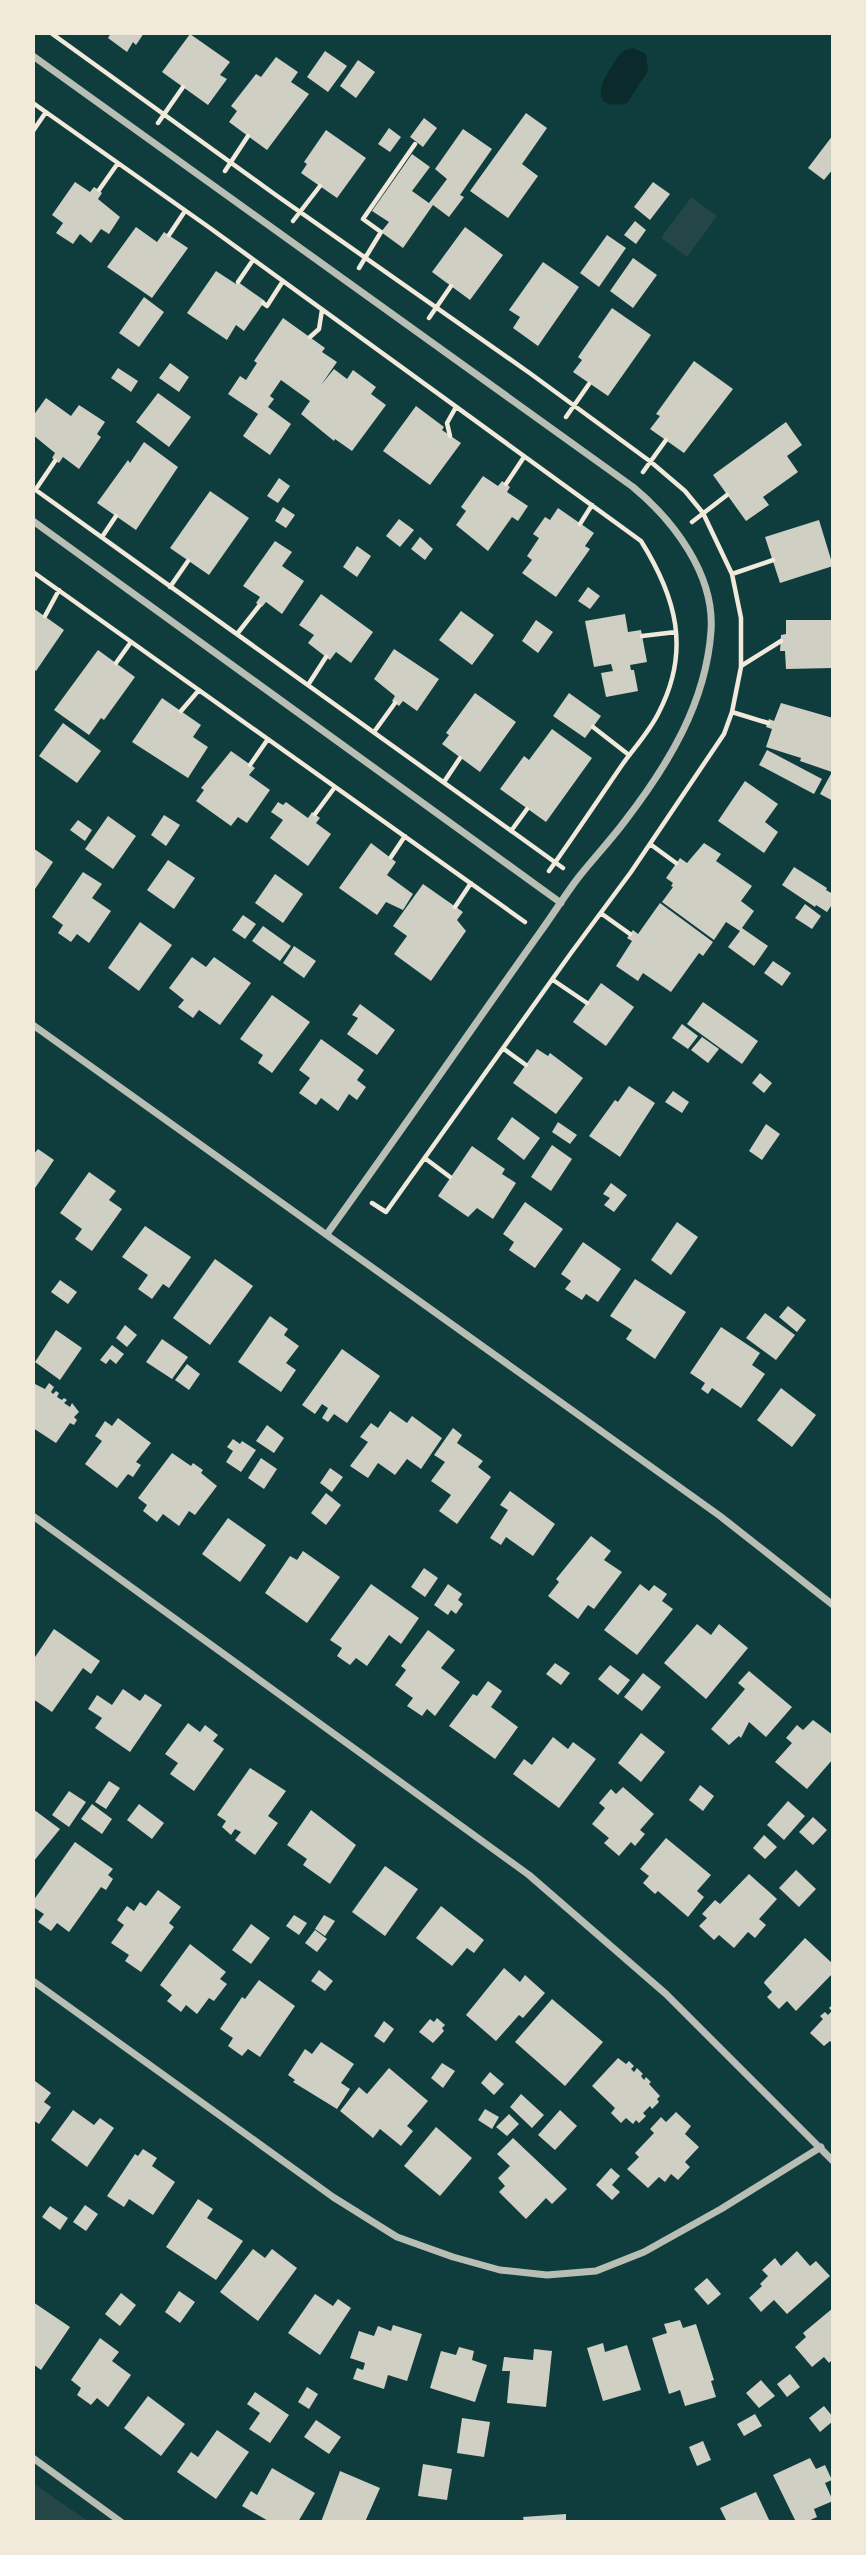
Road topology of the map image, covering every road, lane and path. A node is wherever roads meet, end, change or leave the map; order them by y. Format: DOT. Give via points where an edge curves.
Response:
graph roads {
  1 [pos="51,33"];
  2 [pos="33,56"];
  3 [pos="183,87"];
  4 [pos="33,103"];
  5 [pos="46,112"];
  6 [pos="164,113"];
  7 [pos="33,131"];
  8 [pos="248,136"];
  9 [pos="147,138"];
  10 [pos="415,144"];
  11 [pos="232,162"];
  12 [pos="118,163"];
  13 [pos="215,187"];
  14 [pos="320,187"];
  15 [pos="99,190"];
  16 [pos="185,211"];
  17 [pos="300,211"];
  18 [pos="169,235"];
  19 [pos="282,235"];
  20 [pos="365,257"];
  21 [pos="253,260"];
  22 [pos="283,281"];
  23 [pos="238,282"];
  24 [pos="349,283"];
  25 [pos="451,286"];
  26 [pos="263,303"];
  27 [pos="437,307"];
  28 [pos="322,310"];
  29 [pos="419,333"];
  30 [pos="310,337"];
  31 [pos="589,384"];
  32 [pos="573,405"];
  33 [pos="456,407"];
  34 [pos="556,432"];
  35 [pos="450,436"];
  36 [pos="666,440"];
  37 [pos="524,457"];
  38 [pos="55,461"];
  39 [pos="650,462"];
  40 [pos="506,484"];
  41 [pos="633,487"];
  42 [pos="35,489"];
  43 [pos="727,495"];
  44 [pos="592,505"];
  45 [pos="703,513"];
  46 [pos="116,516"];
  47 [pos="33,521"];
  48 [pos="580,524"];
  49 [pos="678,534"];
  50 [pos="102,537"];
  51 [pos="773,560"];
  52 [pos="188,561"];
  53 [pos="33,572"];
  54 [pos="732,575"];
  55 [pos="170,586"];
  56 [pos="59,590"];
  57 [pos="259,606"];
  58 [pos="45,616"];
  59 [pos="676,632"];
  60 [pos="237,634"];
  61 [pos="642,636"];
  62 [pos="781,641"];
  63 [pos="131,642"];
  64 [pos="326,657"];
  65 [pos="116,663"];
  66 [pos="741,667"];
  67 [pos="308,685"];
  68 [pos="199,690"];
  69 [pos="395,703"];
  70 [pos="181,711"];
  71 [pos="732,712"];
  72 [pos="768,723"];
  73 [pos="593,727"];
  74 [pos="374,733"];
  75 [pos="268,739"];
  76 [pos="629,755"];
  77 [pos="460,758"];
  78 [pos="250,765"];
  79 [pos="444,782"];
  80 [pos="335,787"];
  81 [pos="527,809"];
  82 [pos="315,814"];
  83 [pos="511,831"];
  84 [pos="405,836"];
  85 [pos="650,844"];
  86 [pos="391,857"];
  87 [pos="555,863"];
  88 [pos="676,863"];
  89 [pos="578,879"];
  90 [pos="471,883"];
  91 [pos="539,886"];
  92 [pos="561,903"];
  93 [pos="455,907"];
  94 [pos="602,914"];
  95 [pos="540,932"];
  96 [pos="629,934"];
  97 [pos="553,980"];
  98 [pos="586,1003"];
  99 [pos="33,1025"];
  100 [pos="504,1049"];
  101 [pos="526,1065"];
  102 [pos="426,1159"];
  103 [pos="450,1177"];
  104 [pos="327,1234"];
  105 [pos="33,1516"];
  106 [pos="833,1605"];
  107 [pos="33,1982"];
  108 [pos="821,2147"];
  109 [pos="833,2161"];
  110 [pos="33,2458"];
  111 [pos="121,2522"];
  1 -- 6 [label="path"];
  2 -- 9 [label="street"];
  3 -- 6 [label="path"];
  4 -- 5 [label="path"];
  5 -- 7 [label="path"];
  5 -- 12 [label="path"];
  6 -- 9 [label="path"];
  6 -- 11 [label="path"];
  8 -- 11 [label="path"];
  9 -- 13 [label="street"];
  10 -- 20 [label="path" via="363,219 381,232"];
  11 -- 13 [label="path"];
  11 -- 17 [label="path"];
  12 -- 15 [label="path"];
  12 -- 16 [label="path"];
  13 -- 19 [label="street"];
  14 -- 17 [label="path"];
  16 -- 18 [label="path"];
  16 -- 21 [label="path"];
  17 -- 19 [label="path"];
  17 -- 20 [label="path"];
  19 -- 24 [label="street"];
  20 -- 24 [label="path"];
  20 -- 27 [label="path"];
  21 -- 22 [label="path"];
  21 -- 23 [label="path"];
  22 -- 26 [label="path" via="267,306"];
  22 -- 28 [label="path"];
  24 -- 29 [label="street"];
  25 -- 27 [label="path"];
  27 -- 29 [label="path"];
  27 -- 32 [label="path"];
  28 -- 30 [label="path" via="318,329"];
  28 -- 33 [label="path"];
  29 -- 34 [label="street"];
  31 -- 32 [label="path"];
  32 -- 34 [label="path"];
  32 -- 39 [label="path"];
  33 -- 35 [label="path" via="447,423"];
  33 -- 37 [label="path"];
  34 -- 41 [label="street"];
  36 -- 39 [label="path"];
  37 -- 40 [label="path"];
  37 -- 44 [label="path"];
  38 -- 42 [label="path"];
  39 -- 41 [label="path"];
  39 -- 45 [label="path"];
  41 -- 49 [label="street"];
  42 -- 50 [label="path"];
  43 -- 45 [label="path"];
  44 -- 48 [label="path"];
  44 -- 59 [label="path" via="641,541 660,571 673,605"];
  45 -- 49 [label="path"];
  46 -- 50 [label="path"];
  47 -- 91 [label="street"];
  49 -- 89 [label="street" via="698,569 709,604 705,675 681,739 626,821"];
  50 -- 55 [label="path"];
  51 -- 54 [label="path"];
  52 -- 55 [label="path"];
  53 -- 56 [label="path"];
  55 -- 60 [label="path"];
  56 -- 58 [label="path"];
  56 -- 63 [label="path"];
  57 -- 60 [label="path"];
  59 -- 61 [label="path"];
  59 -- 76 [label="path" via="673,678 659,713"];
  60 -- 67 [label="path"];
  62 -- 66 [label="path"];
  63 -- 65 [label="path"];
  63 -- 68 [label="path"];
  64 -- 67 [label="path"];
  67 -- 74 [label="path"];
  68 -- 70 [label="path"];
  68 -- 75 [label="path"];
  69 -- 74 [label="path"];
  71 -- 72 [label="path"];
  73 -- 76 [label="path"];
  74 -- 79 [label="path"];
  75 -- 78 [label="path"];
  75 -- 80 [label="path"];
  76 -- 87 [label="path"];
  77 -- 79 [label="path"];
  79 -- 83 [label="path"];
  80 -- 82 [label="path"];
  80 -- 84 [label="path"];
  81 -- 83 [label="path"];
  83 -- 87 [label="path"];
  84 -- 86 [label="path"];
  84 -- 90 [label="path"];
  85 -- 88 [label="path"];
  87 -- 89 [label="path"];
  87 -- 91 [label="path"];
  89 -- 92 [label="street"];
  90 -- 93 [label="path"];
  90 -- 95 [label="path"];
  91 -- 92 [label="street"];
  92 -- 95 [label="street"];
  94 -- 96 [label="path"];
  95 -- 104 [label="street"];
  97 -- 98 [label="path"];
  99 -- 104 [label="street"];
  100 -- 101 [label="path"];
  102 -- 103 [label="path"];
  104 -- 106 [label="street" via="720,1516"];
  105 -- 108 [label="street" via="528,1875 666,1994"];
  107 -- 108 [label="street" via="333,2197 397,2237 500,2270 547,2275 596,2270 644,2252"];
  108 -- 109 [label="street"];
  110 -- 111 [label="street"];
}
